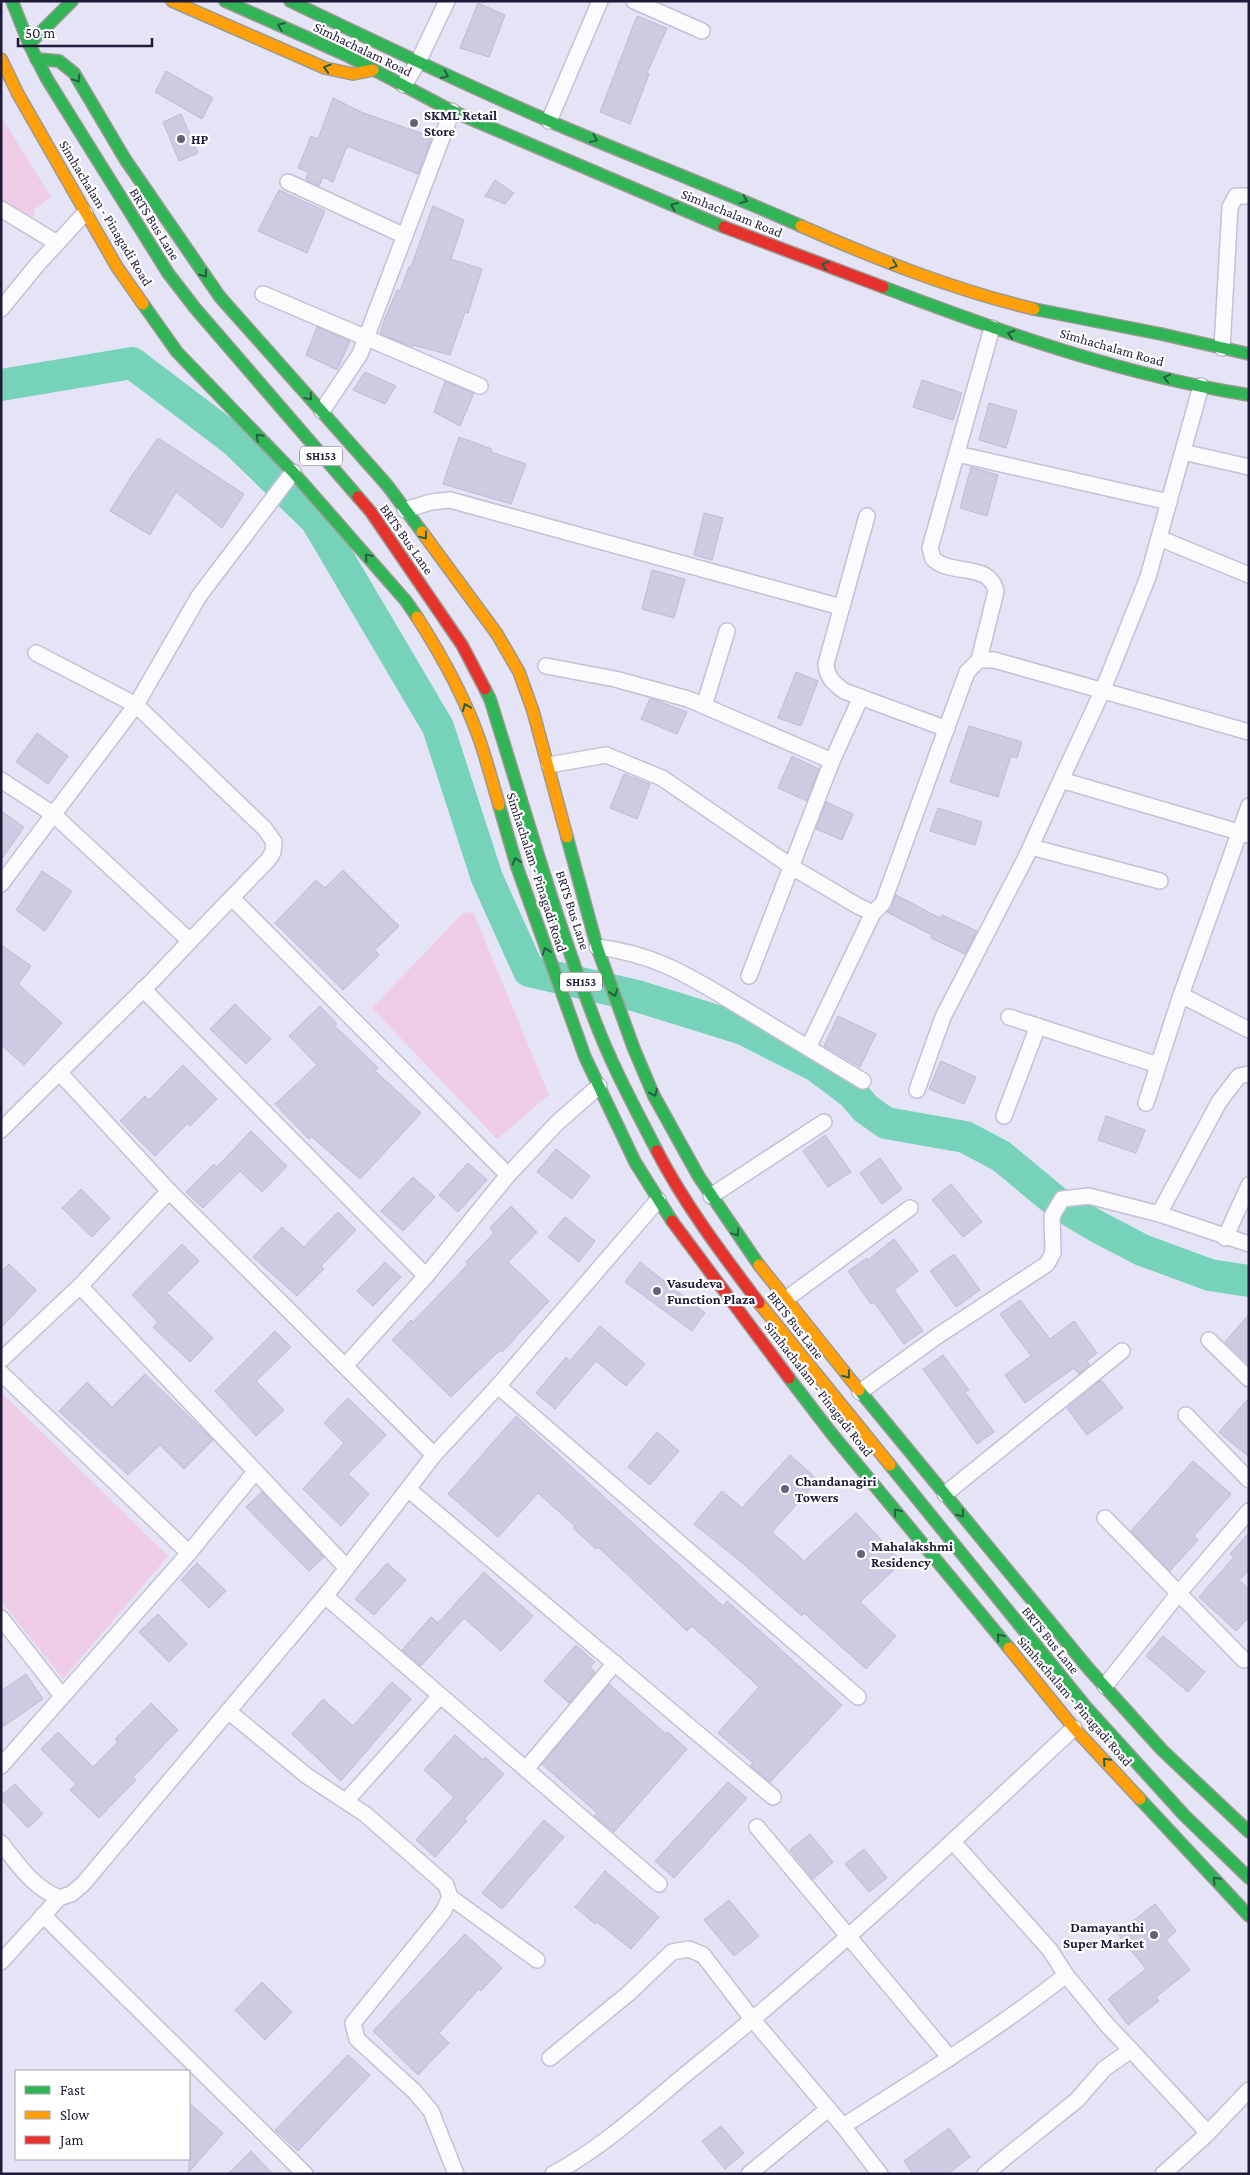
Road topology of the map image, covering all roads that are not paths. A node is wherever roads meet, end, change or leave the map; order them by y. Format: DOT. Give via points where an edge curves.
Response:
graph roads {
  1 [pos="72,1"];
  2 [pos="172,1"];
  3 [pos="225,1"];
  4 [pos="290,1"];
  5 [pos="447,1"];
  6 [pos="600,1"];
  7 [pos="634,1"];
  8 [pos="13,3"];
  9 [pos="1,11"];
  10 [pos="702,31"];
  11 [pos="29,44"];
  12 [pos="36,59"];
  13 [pos="2,62"];
  14 [pos="418,62"];
  15 [pos="374,70"];
  16 [pos="404,85"];
  17 [pos="452,111"];
  18 [pos="550,121"];
  19 [pos="288,182"];
  20 [pos="1249,196"];
  21 [pos="1,209"];
  22 [pos="86,213"];
  23 [pos="405,236"];
  24 [pos="57,243"];
  25 [pos="263,294"];
  26 [pos="1,309"];
  27 [pos="996,315"];
  28 [pos="367,337"];
  29 [pos="1222,348"];
  30 [pos="1249,354"];
  31 [pos="480,386"];
  32 [pos="1201,386"];
  33 [pos="1249,395"];
  34 [pos="322,411"];
  35 [pos="1183,452"];
  36 [pos="956,454"];
  37 [pos="1249,467"];
  38 [pos="293,472"];
  39 [pos="1169,502"];
  40 [pos="405,510"];
  41 [pos="867,516"];
  42 [pos="1158,538"];
  43 [pos="1249,575"];
  44 [pos="841,608"];
  45 [pos="727,631"];
  46 [pos="36,653"];
  47 [pos="979,660"];
  48 [pos="546,666"];
  49 [pos="1102,692"];
  50 [pos="862,697"];
  51 [pos="136,705"];
  52 [pos="704,706"];
  53 [pos="947,728"];
  54 [pos="1249,732"];
  55 [pos="832,762"];
  56 [pos="549,765"];
  57 [pos="1,780"];
  58 [pos="1061,780"];
  59 [pos="1249,806"];
  60 [pos="53,814"];
  61 [pos="1244,834"];
  62 [pos="1031,846"];
  63 [pos="792,868"];
  64 [pos="1160,882"];
  65 [pos="1,884"];
  66 [pos="232,898"];
  67 [pos="873,912"];
  68 [pos="190,941"];
  69 [pos="597,947"];
  70 [pos="749,976"];
  71 [pos="143,989"];
  72 [pos="1181,995"];
  73 [pos="1008,1016"];
  74 [pos="1038,1026"];
  75 [pos="1249,1030"];
  76 [pos="808,1048"];
  77 [pos="1158,1065"];
  78 [pos="59,1072"];
  79 [pos="1249,1074"];
  80 [pos="863,1081"];
  81 [pos="598,1086"];
  82 [pos="917,1090"];
  83 [pos="1146,1104"];
  84 [pos="1004,1116"];
  85 [pos="824,1122"];
  86 [pos="1,1130"];
  87 [pos="508,1175"];
  88 [pos="1249,1185"];
  89 [pos="169,1191"];
  90 [pos="711,1196"];
  91 [pos="658,1200"];
  92 [pos="910,1208"];
  93 [pos="1159,1214"];
  94 [pos="1225,1238"];
  95 [pos="1249,1244"];
  96 [pos="426,1276"];
  97 [pos="80,1286"];
  98 [pos="786,1299"];
  99 [pos="1209,1340"];
  100 [pos="1122,1351"];
  101 [pos="1,1360"];
  102 [pos="345,1366"];
  103 [pos="1,1373"];
  104 [pos="1249,1379"];
  105 [pos="498,1386"];
  106 [pos="860,1392"];
  107 [pos="1186,1415"];
  108 [pos="434,1455"];
  109 [pos="255,1472"];
  110 [pos="1249,1480"];
  111 [pos="409,1490"];
  112 [pos="945,1494"];
  113 [pos="1249,1511"];
  114 [pos="1105,1518"];
  115 [pos="189,1553"];
  116 [pos="347,1568"];
  117 [pos="1178,1594"];
  118 [pos="325,1596"];
  119 [pos="1,1618"];
  120 [pos="1244,1660"];
  121 [pos="615,1664"];
  122 [pos="1105,1686"];
  123 [pos="62,1696"];
  124 [pos="440,1696"];
  125 [pos="858,1697"];
  126 [pos="228,1711"];
  127 [pos="1074,1728"];
  128 [pos="1,1766"];
  129 [pos="526,1769"];
  130 [pos="773,1797"];
  131 [pos="346,1801"];
  132 [pos="756,1827"];
  133 [pos="1249,1832"];
  134 [pos="953,1842"];
  135 [pos="1,1843"];
  136 [pos="1249,1878"];
  137 [pos="659,1884"];
  138 [pos="450,1897"];
  139 [pos="59,1898"];
  140 [pos="43,1915"];
  141 [pos="1249,1916"];
  142 [pos="848,1935"];
  143 [pos="537,1960"];
  144 [pos="1,1962"];
  145 [pos="1066,1976"];
  146 [pos="753,2020"];
  147 [pos="1131,2050"];
  148 [pos="550,2058"];
  149 [pos="950,2058"];
  150 [pos="1249,2090"];
  151 [pos="828,2109"];
  152 [pos="843,2126"];
  153 [pos="1208,2133"];
  154 [pos="305,2174"];
  155 [pos="456,2174"];
  156 [pos="553,2174"];
  157 [pos="749,2174"];
  158 [pos="880,2174"];
  159 [pos="985,2174"];
  160 [pos="1163,2174"];
  1 -- 11 [label="main road"];
  15 -- 2 [label="main road, one-way" via="353,74 325,68"];
  15 -- 3 [label="main road, Simhachalam Road, one-way"];
  4 -- 14 [label="main road"];
  5 -- 14 [label="street"];
  6 -- 18 [label="street"];
  7 -- 10 [label="street"];
  8 -- 9 [label="main road"];
  8 -- 11 [label="main road, BRTS Bus Lane / SH153"];
  11 -- 12 [label="main road, BRTS Bus Lane / SH153"];
  12 -- 34 [label="main road, one-way" via="59,62 74,73 125,158 220,297"];
  12 -- 136 [label="main road, BRTS Bus Lane / SH153" via="168,273 371,512 462,645 490,700 595,1021 668,1172 726,1259 766,1313 1086,1706 1184,1815"];
  13 -- 22 [label="main road, Simhachalam - Pinagadi Road"];
  14 -- 16 [label="street"];
  14 -- 18 [label="main road, one-way"];
  15 -- 16 [label="main road, Simhachalam Road"];
  16 -- 17 [label="main road, Simhachalam Road"];
  17 -- 23 [label="street"];
  27 -- 17 [label="main road, Simhachalam Road, one-way" via="713,223"];
  18 -- 27 [label="main road, one-way" via="716,188"];
  19 -- 23 [label="street"];
  20 -- 29 [label="street" via="1236,196 1230,207"];
  21 -- 24 [label="street"];
  22 -- 24 [label="street"];
  38 -- 22 [label="main road, Simhachalam - Pinagadi Road, one-way" via="177,352 117,267"];
  23 -- 28 [label="street"];
  24 -- 26 [label="street"];
  25 -- 28 [label="street"];
  27 -- 29 [label="main road"];
  32 -- 27 [label="main road, Simhachalam Road, one-way" via="1140,372"];
  27 -- 36 [label="street"];
  28 -- 31 [label="street"];
  28 -- 34 [label="street" via="360,354"];
  29 -- 30 [label="main road"];
  32 -- 33 [label="main road, Simhachalam Road"];
  32 -- 35 [label="street"];
  34 -- 40 [label="main road"];
  35 -- 37 [label="street"];
  35 -- 39 [label="street"];
  36 -- 39 [label="street"];
  36 -- 47 [label="street" via="930,548 933,559 944,565 978,572 994,583 996,592"];
  38 -- 51 [label="street" via="199,596"];
  81 -- 38 [label="main road, Simhachalam - Pinagadi Road, one-way" via="561,994 517,867 480,742 463,699 434,643 406,601"];
  39 -- 42 [label="street"];
  40 -- 44 [label="street" via="450,500"];
  40 -- 56 [label="main road, one-way" via="497,634 519,672"];
  41 -- 44 [label="street"];
  42 -- 43 [label="street"];
  42 -- 49 [label="street" via="1148,577"];
  44 -- 50 [label="street" via="826,673 844,691"];
  45 -- 52 [label="street"];
  46 -- 51 [label="street"];
  47 -- 49 [label="street" via="994,660"];
  47 -- 53 [label="street" via="967,672"];
  48 -- 52 [label="street" via="615,679"];
  49 -- 54 [label="street"];
  49 -- 58 [label="street"];
  50 -- 53 [label="street"];
  50 -- 55 [label="street"];
  51 -- 60 [label="street"];
  51 -- 66 [label="street" via="265,829 274,842 268,860"];
  52 -- 55 [label="street"];
  53 -- 67 [label="street" via="883,903"];
  55 -- 63 [label="street"];
  56 -- 63 [label="street" via="606,755 640,768 662,778"];
  56 -- 69 [label="main road"];
  57 -- 60 [label="street"];
  58 -- 61 [label="street"];
  58 -- 62 [label="street"];
  59 -- 61 [label="street"];
  60 -- 65 [label="street"];
  60 -- 68 [label="street"];
  61 -- 72 [label="street"];
  62 -- 64 [label="street"];
  62 -- 82 [label="street" via="943,1017"];
  63 -- 67 [label="street"];
  63 -- 70 [label="street"];
  66 -- 68 [label="street"];
  66 -- 87 [label="street"];
  67 -- 76 [label="street"];
  68 -- 71 [label="street"];
  69 -- 76 [label="street" via="625,950 688,976"];
  69 -- 90 [label="main road, one-way" via="654,1096"];
  71 -- 78 [label="street"];
  71 -- 96 [label="street"];
  72 -- 75 [label="street"];
  72 -- 77 [label="street"];
  73 -- 74 [label="street"];
  74 -- 77 [label="street"];
  74 -- 84 [label="street"];
  76 -- 80 [label="street"];
  77 -- 83 [label="street"];
  78 -- 86 [label="street"];
  78 -- 89 [label="street"];
  79 -- 93 [label="street" via="1238,1076 1219,1102"];
  81 -- 87 [label="street" via="557,1123"];
  81 -- 91 [label="main road, Simhachalam - Pinagadi Road" via="635,1162"];
  85 -- 90 [label="street"];
  87 -- 96 [label="street"];
  88 -- 94 [label="street"];
  89 -- 97 [label="street"];
  89 -- 102 [label="street"];
  90 -- 98 [label="main road, one-way"];
  91 -- 105 [label="street"];
  127 -- 91 [label="main road, Simhachalam - Pinagadi Road, one-way" via="832,1434"];
  92 -- 98 [label="street"];
  93 -- 94 [label="street"];
  93 -- 106 [label="street" via="1089,1196 1062,1199 1052,1216 1053,1253 1047,1264"];
  94 -- 95 [label="street"];
  96 -- 102 [label="street"];
  97 -- 101 [label="street"];
  97 -- 109 [label="street"];
  98 -- 106 [label="main road, one-way"];
  99 -- 104 [label="street"];
  100 -- 112 [label="street"];
  102 -- 108 [label="street"];
  103 -- 115 [label="street"];
  105 -- 108 [label="street"];
  105 -- 125 [label="street"];
  106 -- 112 [label="main road"];
  107 -- 110 [label="street"];
  108 -- 111 [label="street"];
  109 -- 115 [label="street"];
  109 -- 116 [label="street"];
  111 -- 116 [label="street"];
  111 -- 121 [label="street"];
  112 -- 122 [label="main road, one-way"];
  113 -- 117 [label="street"];
  114 -- 117 [label="street"];
  115 -- 123 [label="street"];
  116 -- 118 [label="street"];
  117 -- 120 [label="street"];
  117 -- 122 [label="street"];
  118 -- 124 [label="street"];
  118 -- 126 [label="street"];
  119 -- 123 [label="street"];
  121 -- 129 [label="street"];
  121 -- 130 [label="street"];
  122 -- 133 [label="main road" via="1162,1750"];
  123 -- 128 [label="street"];
  124 -- 129 [label="street"];
  124 -- 131 [label="street"];
  126 -- 131 [label="street" via="307,1776"];
  126 -- 139 [label="street" via="83,1884 71,1894"];
  127 -- 134 [label="street"];
  141 -- 127 [label="main road, Simhachalam - Pinagadi Road, one-way"];
  129 -- 137 [label="street"];
  131 -- 138 [label="street" via="446,1885"];
  132 -- 142 [label="street"];
  134 -- 142 [label="street"];
  134 -- 145 [label="street" via="1050,1950"];
  135 -- 139 [label="street" via="28,1878"];
  138 -- 143 [label="street"];
  138 -- 155 [label="street" via="443,1912 353,2023 357,2039 431,2111"];
  139 -- 140 [label="street"];
  140 -- 144 [label="street"];
  140 -- 154 [label="street"];
  142 -- 146 [label="street"];
  142 -- 149 [label="street"];
  145 -- 147 [label="street"];
  145 -- 149 [label="street"];
  146 -- 148 [label="street" via="703,1955 689,1949 672,1952 629,1993"];
  146 -- 151 [label="street"];
  146 -- 156 [label="street" via="589,2153"];
  147 -- 153 [label="street"];
  147 -- 159 [label="street" via="1104,2069 1078,2100"];
  149 -- 152 [label="street"];
  150 -- 153 [label="street"];
  151 -- 152 [label="street"];
  151 -- 157 [label="street"];
  152 -- 158 [label="street"];
  153 -- 160 [label="street"];
}
